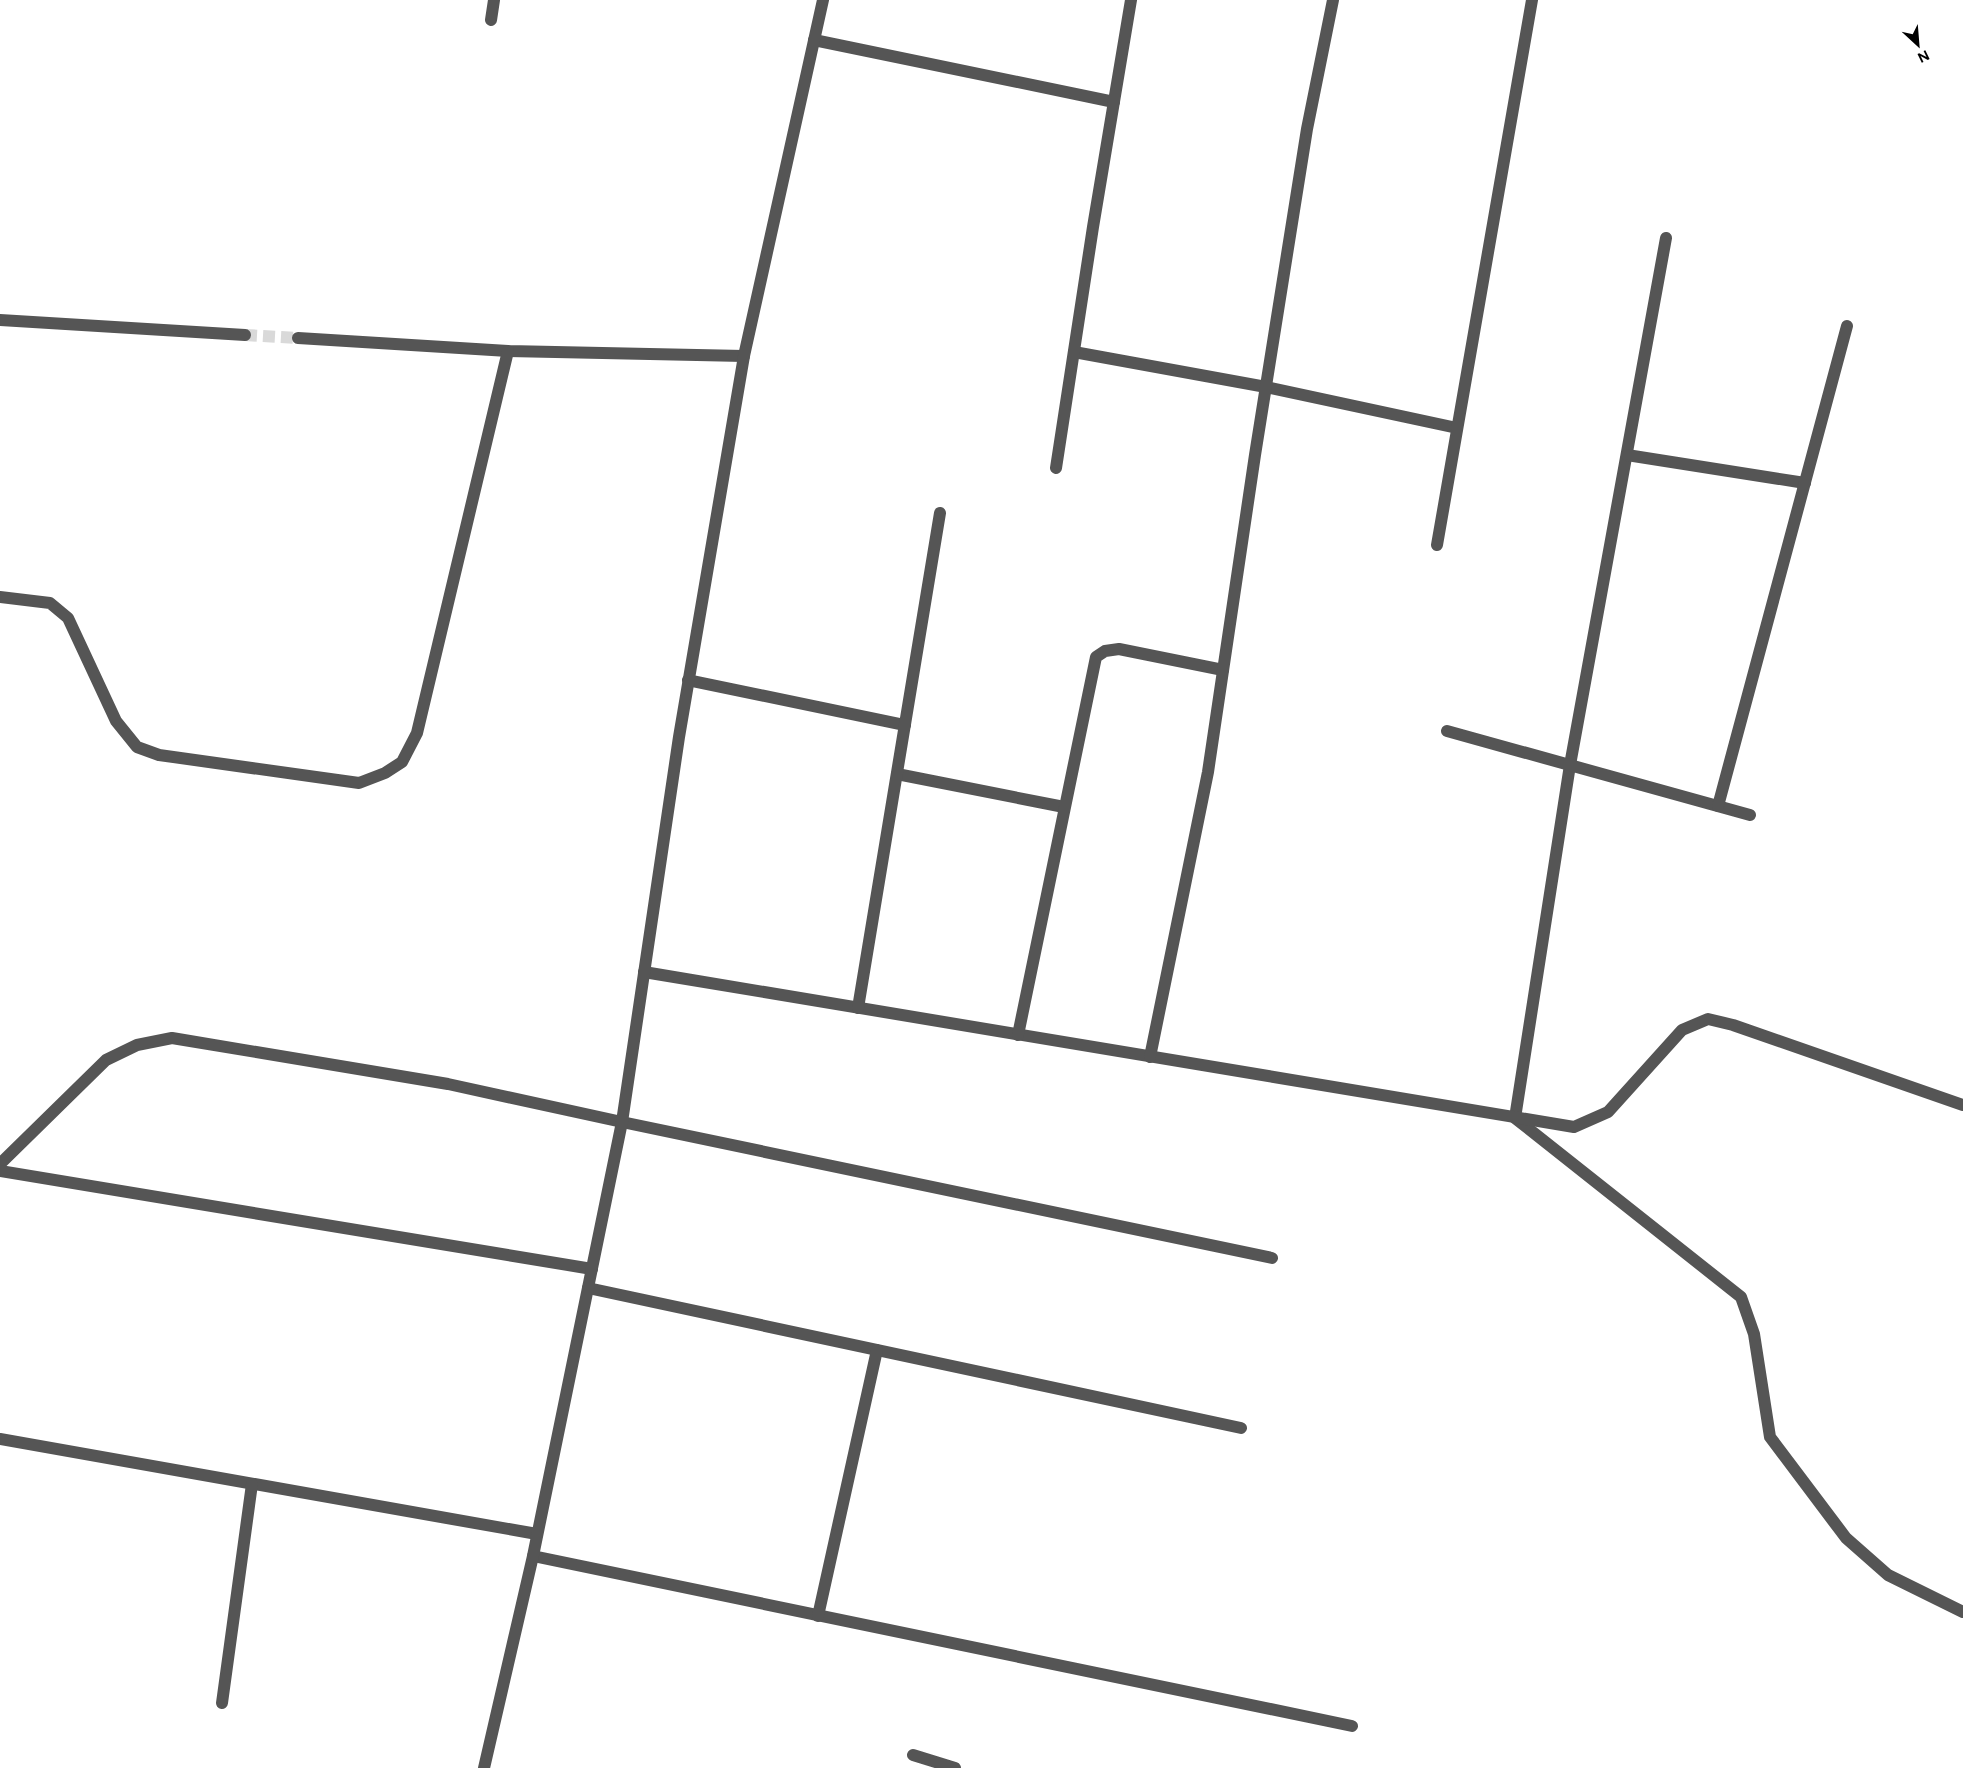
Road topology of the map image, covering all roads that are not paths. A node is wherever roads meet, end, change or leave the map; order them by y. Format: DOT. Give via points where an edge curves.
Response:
graph roads {
  1 [pos="494,0"];
  2 [pos="823,0"];
  3 [pos="1131,0"];
  4 [pos="1333,0"];
  5 [pos="1532,0"];
  6 [pos="490,20"];
  7 [pos="814,40"];
  8 [pos="1114,102"];
  9 [pos="1666,238"];
  10 [pos="0,320"];
  11 [pos="1847,326"];
  12 [pos="245,335"];
  13 [pos="298,338"];
  14 [pos="508,350"];
  15 [pos="1074,352"];
  16 [pos="744,356"];
  17 [pos="1266,387"];
  18 [pos="1457,428"];
  19 [pos="1627,455"];
  20 [pos="1056,468"];
  21 [pos="1805,483"];
  22 [pos="940,513"];
  23 [pos="1437,545"];
  24 [pos="0,597"];
  25 [pos="1223,670"];
  26 [pos="688,680"];
  27 [pos="905,724"];
  28 [pos="1447,731"];
  29 [pos="1570,765"];
  30 [pos="897,774"];
  31 [pos="1718,806"];
  32 [pos="1064,807"];
  33 [pos="1750,815"];
  34 [pos="644,972"];
  35 [pos="858,1008"];
  36 [pos="1018,1035"];
  37 [pos="1150,1057"];
  38 [pos="1963,1105"];
  39 [pos="1515,1118"];
  40 [pos="622,1122"];
  41 [pos="0,1164"];
  42 [pos="0,1171"];
  43 [pos="1272,1258"];
  44 [pos="592,1269"];
  45 [pos="588,1288"];
  46 [pos="877,1350"];
  47 [pos="1241,1428"];
  48 [pos="0,1439"];
  49 [pos="252,1484"];
  50 [pos="537,1534"];
  51 [pos="532,1556"];
  52 [pos="1963,1612"];
  53 [pos="818,1616"];
  54 [pos="222,1703"];
  55 [pos="1352,1726"];
  56 [pos="913,1755"];
  57 [pos="484,1768"];
  58 [pos="955,1768"];
  1 -- 6 [label="street"];
  2 -- 7 [label="street"];
  3 -- 8 [label="street"];
  4 -- 17 [label="street" via="1307,129"];
  5 -- 18 [label="street"];
  7 -- 8 [label="street"];
  7 -- 16 [label="street"];
  8 -- 15 [label="street"];
  9 -- 19 [label="street"];
  10 -- 12 [label="street"];
  11 -- 21 [label="street"];
  13 -- 14 [label="street"];
  14 -- 16 [label="street"];
  14 -- 24 [label="street" via="417,733 402,762 385,773 359,783 159,755 137,747 116,721 68,618 50,603"];
  15 -- 17 [label="street"];
  15 -- 20 [label="street"];
  16 -- 26 [label="street"];
  17 -- 18 [label="street"];
  17 -- 25 [label="street"];
  18 -- 23 [label="street"];
  19 -- 21 [label="street"];
  19 -- 29 [label="street"];
  21 -- 31 [label="street"];
  22 -- 27 [label="street"];
  25 -- 32 [label="street" via="1119,649 1105,650 1096,657"];
  25 -- 37 [label="street" via="1208,772"];
  26 -- 27 [label="street"];
  26 -- 34 [label="street"];
  27 -- 30 [label="street"];
  28 -- 29 [label="street"];
  29 -- 31 [label="street"];
  29 -- 39 [label="street"];
  30 -- 32 [label="street"];
  30 -- 35 [label="street"];
  31 -- 33 [label="street"];
  32 -- 36 [label="street"];
  34 -- 35 [label="street"];
  34 -- 40 [label="street"];
  35 -- 36 [label="street"];
  36 -- 37 [label="street"];
  37 -- 39 [label="street"];
  38 -- 39 [label="street" via="1734,1025 1708,1019 1682,1030 1608,1112 1574,1127"];
  39 -- 52 [label="street" via="1741,1297 1754,1334 1770,1437 1846,1538 1888,1575"];
  40 -- 41 [label="street" via="448,1084 172,1038 137,1045 106,1060"];
  40 -- 43 [label="street"];
  40 -- 44 [label="street"];
  42 -- 44 [label="street"];
  44 -- 45 [label="street"];
  45 -- 46 [label="street"];
  45 -- 50 [label="street"];
  46 -- 47 [label="street"];
  46 -- 53 [label="street"];
  48 -- 49 [label="street"];
  49 -- 50 [label="street"];
  49 -- 54 [label="street"];
  50 -- 51 [label="street"];
  51 -- 53 [label="street"];
  51 -- 57 [label="street"];
  53 -- 55 [label="street"];
  56 -- 58 [label="street"];
}
